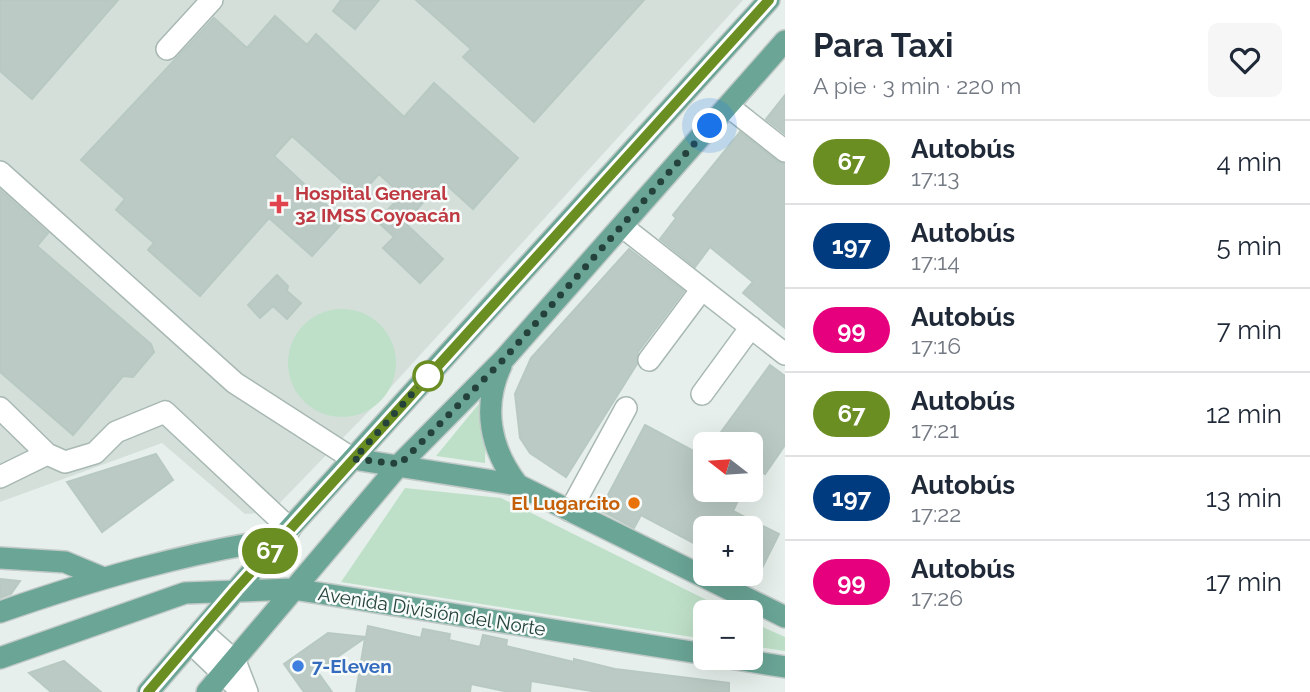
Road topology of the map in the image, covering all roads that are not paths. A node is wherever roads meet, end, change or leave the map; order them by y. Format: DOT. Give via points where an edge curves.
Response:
graph roads {
  1 [pos="769,0"];
  2 [pos="210,1"];
  3 [pos="785,41"];
  4 [pos="167,50"];
  5 [pos="728,106"];
  6 [pos="785,151"];
  7 [pos="0,172"];
  8 [pos="623,227"];
  9 [pos="702,289"];
  10 [pos="751,327"];
  11 [pos="785,354"];
  12 [pos="504,359"];
  13 [pos="649,359"];
  14 [pos="702,394"];
  15 [pos="0,408"];
  16 [pos="626,408"];
  17 [pos="47,454"];
  18 [pos="354,459"];
  19 [pos="400,464"];
  20 [pos="0,477"];
  21 [pos="518,485"];
  22 [pos="570,511"];
  23 [pos="285,534"];
  24 [pos="0,558"];
  25 [pos="101,577"];
  26 [pos="236,589"];
  27 [pos="293,589"];
  28 [pos="0,612"];
  29 [pos="785,617"];
  30 [pos="196,637"];
  31 [pos="693,652"];
  32 [pos="0,657"];
  33 [pos="763,663"];
  34 [pos="230,667"];
  35 [pos="785,667"];
  36 [pos="148,692"];
  37 [pos="207,692"];
  38 [pos="240,692"];
  39 [pos="247,692"];
  1 -- 18 [label="main road"];
  2 -- 4 [label="street"];
  3 -- 5 [label="main road"];
  5 -- 6 [label="street"];
  5 -- 8 [label="main road"];
  7 -- 18 [label="street" via="235,383"];
  8 -- 9 [label="street"];
  8 -- 12 [label="main road"];
  9 -- 10 [label="street"];
  9 -- 13 [label="street"];
  10 -- 11 [label="street"];
  10 -- 14 [label="street"];
  12 -- 19 [label="main road"];
  12 -- 21 [label="main road" via="492,392 491,428 500,458"];
  15 -- 17 [label="street"];
  16 -- 22 [label="street"];
  17 -- 20 [label="street"];
  17 -- 23 [label="street" via="65,462 95,453 116,432 165,412"];
  18 -- 19 [label="main road"];
  18 -- 23 [label="main road"];
  19 -- 21 [label="main road"];
  19 -- 27 [label="main road"];
  21 -- 22 [label="main road"];
  22 -- 29 [label="main road"];
  23 -- 25 [label="main road"];
  23 -- 26 [label="main road"];
  24 -- 25 [label="main road" via="65,562"];
  25 -- 28 [label="main road"];
  26 -- 27 [label="main road, Avenida División del Norte"];
  26 -- 30 [label="main road"];
  26 -- 32 [label="main road, Avenida División del Norte" via="185,593"];
  27 -- 31 [label="main road, Avenida División del Norte"];
  27 -- 34 [label="main road"];
  30 -- 34 [label="street"];
  30 -- 36 [label="main road"];
  33 -- 35 [label="main road"];
  34 -- 37 [label="main road"];
  34 -- 38 [label="street"];
  34 -- 39 [label="street"];
}
